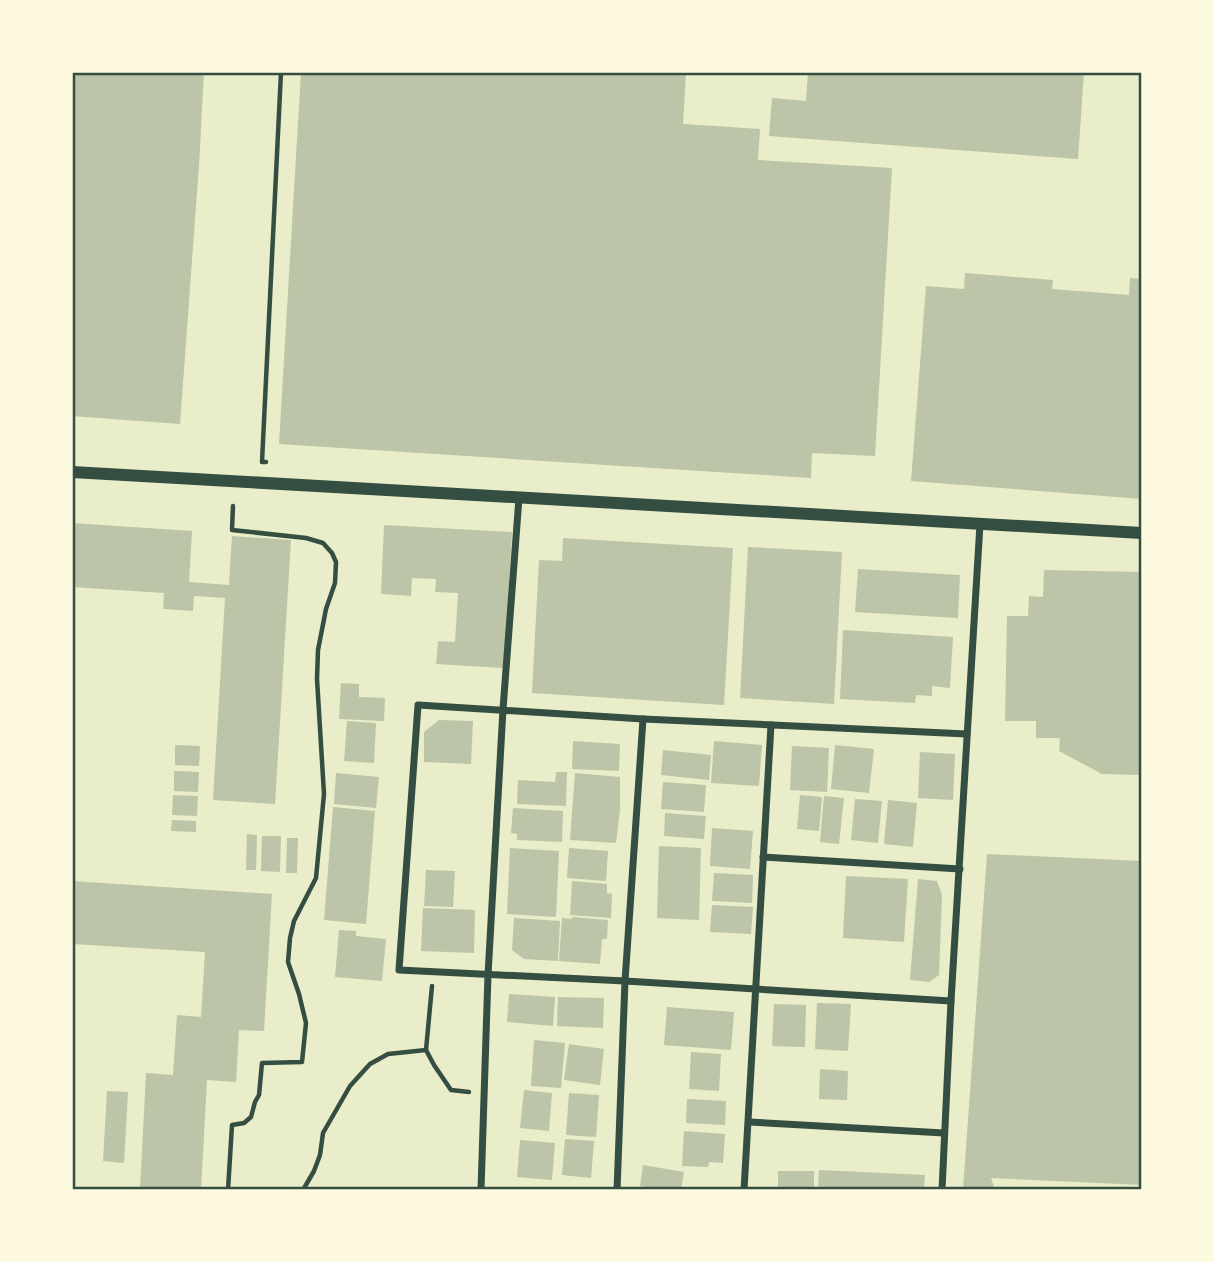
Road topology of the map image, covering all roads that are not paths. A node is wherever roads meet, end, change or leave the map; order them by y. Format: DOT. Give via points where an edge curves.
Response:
graph roads {
  1 [pos="72,472"];
  2 [pos="519,498"];
  3 [pos="980,524"];
  4 [pos="1142,533"];
  5 [pos="503,709"];
  6 [pos="643,719"];
  7 [pos="771,725"];
  8 [pos="967,734"];
  9 [pos="763,857"];
  10 [pos="960,869"];
  11 [pos="488,975"];
  12 [pos="625,981"];
  13 [pos="755,989"];
  14 [pos="951,1001"];
  15 [pos="749,1122"];
  16 [pos="944,1133"];
  17 [pos="481,1190"];
  18 [pos="617,1190"];
  19 [pos="744,1190"];
  20 [pos="942,1190"];
  1 -- 2 [label="street"];
  2 -- 3 [label="street"];
  2 -- 5 [label="street"];
  3 -- 4 [label="street"];
  3 -- 8 [label="street"];
  5 -- 6 [label="street"];
  5 -- 11 [label="street"];
  5 -- 11 [label="street" via="418,705 399,970"];
  6 -- 7 [label="street"];
  6 -- 12 [label="street"];
  7 -- 8 [label="street"];
  7 -- 9 [label="street"];
  8 -- 10 [label="street"];
  9 -- 10 [label="street"];
  9 -- 13 [label="street"];
  10 -- 14 [label="street"];
  11 -- 12 [label="street"];
  11 -- 17 [label="street"];
  12 -- 13 [label="street"];
  12 -- 18 [label="street"];
  13 -- 14 [label="street"];
  13 -- 15 [label="street"];
  14 -- 16 [label="street"];
  15 -- 16 [label="street"];
  15 -- 19 [label="street"];
  16 -- 20 [label="street"];
}
